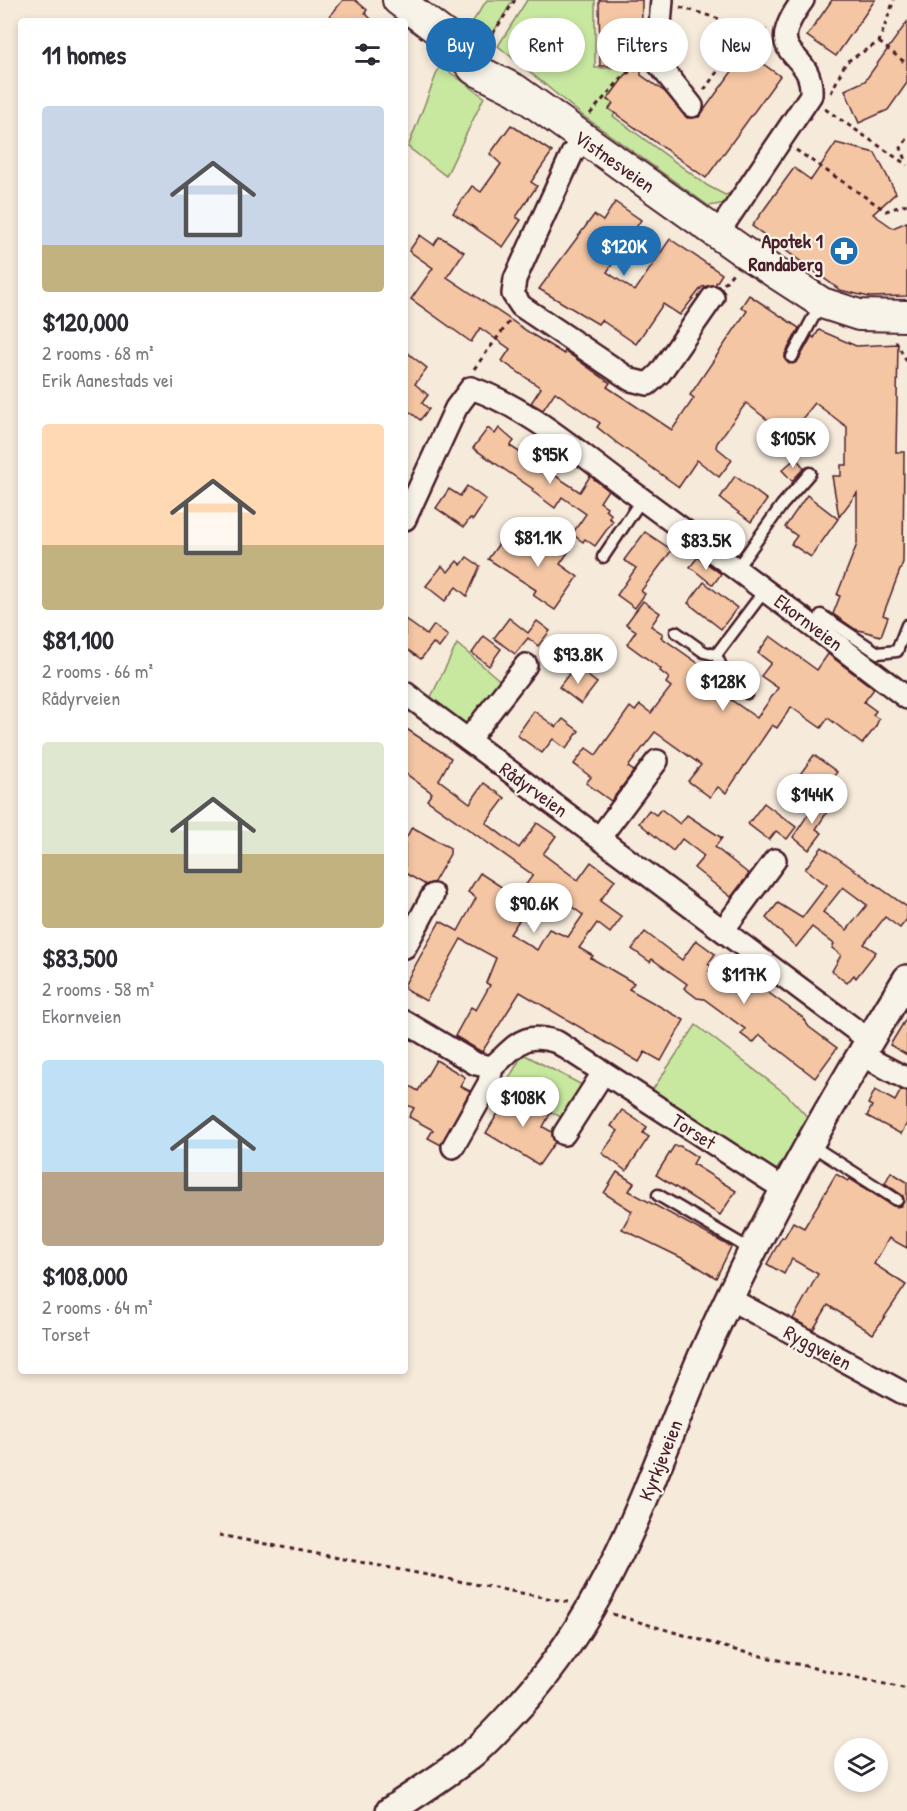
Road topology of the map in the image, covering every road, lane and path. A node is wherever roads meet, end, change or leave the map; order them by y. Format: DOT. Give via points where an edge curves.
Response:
graph roads {
  1 [pos="398,0"];
  2 [pos="515,0"];
  3 [pos="894,0"];
  4 [pos="661,1"];
  5 [pos="799,2"];
  6 [pos="660,18"];
  7 [pos="716,18"];
  8 [pos="496,28"];
  9 [pos="879,42"];
  10 [pos="907,64"];
  11 [pos="632,72"];
  12 [pos="665,72"];
  13 [pos="717,72"];
  14 [pos="818,102"];
  15 [pos="692,106"];
  16 [pos="583,130"];
  17 [pos="907,139"];
  18 [pos="782,141"];
  19 [pos="907,164"];
  20 [pos="907,204"];
  21 [pos="718,233"];
  22 [pos="713,297"];
  23 [pos="822,303"];
  24 [pos="521,306"];
  25 [pos="907,316"];
  26 [pos="792,357"];
  27 [pos="471,388"];
  28 [pos="810,473"];
  29 [pos="642,499"];
  30 [pos="408,512"];
  31 [pos="603,557"];
  32 [pos="736,568"];
  33 [pos="765,590"];
  34 [pos="821,615"];
  35 [pos="907,625"];
  36 [pos="676,632"];
  37 [pos="902,653"];
  38 [pos="716,655"];
  39 [pos="526,665"];
  40 [pos="747,693"];
  41 [pos="408,695"];
  42 [pos="907,698"];
  43 [pos="468,740"];
  44 [pos="657,760"];
  45 [pos="600,837"];
  46 [pos="775,860"];
  47 [pos="433,895"];
  48 [pos="723,929"];
  49 [pos="408,941"];
  50 [pos="907,979"];
  51 [pos="408,1025"];
  52 [pos="865,1048"];
  53 [pos="492,1067"];
  54 [pos="603,1073"];
  55 [pos="907,1079"];
  56 [pos="564,1134"];
  57 [pos="811,1145"];
  58 [pos="453,1147"];
  59 [pos="785,1190"];
  60 [pos="658,1195"];
  61 [pos="897,1200"];
  62 [pos="753,1251"];
  63 [pos="730,1299"];
  64 [pos="907,1395"];
  65 [pos="390,1811"];
  1 -- 16 [label="main road, Vistnesveien" via="446,36 483,56 516,90"];
  2 -- 8 [label="path"];
  3 -- 9 [label="path"];
  4 -- 6 [label="street"];
  4 -- 7 [label="path"];
  5 -- 14 [label="street" via="784,38 789,52 804,65"];
  9 -- 10 [label="path"];
  9 -- 14 [label="path" via="846,62"];
  11 -- 16 [label="path" via="625,75"];
  12 -- 15 [label="street"];
  13 -- 15 [label="path"];
  14 -- 18 [label="street"];
  14 -- 19 [label="path"];
  16 -- 21 [label="main road, Vistnesveien"];
  16 -- 24 [label="street" via="515,279 513,294"];
  17 -- 19 [label="path" via="901,148"];
  18 -- 20 [label="path" via="886,212"];
  18 -- 21 [label="street"];
  21 -- 23 [label="main road, Vistnesveien"];
  22 -- 24 [label="street" via="660,373 648,384 631,380"];
  23 -- 25 [label="main road, Vistnesveien" via="859,315"];
  23 -- 26 [label="lane"];
  24 -- 27 [label="path" via="472,371"];
  27 -- 29 [label="street, Ekornveien" via="492,395 536,422"];
  27 -- 30 [label="street" via="456,408"];
  28 -- 32 [label="lane"];
  29 -- 31 [label="lane"];
  29 -- 32 [label="street, Ekornveien"];
  32 -- 33 [label="street, Ekornveien"];
  33 -- 38 [label="lane"];
  33 -- 42 [label="street, Ekornveien"];
  34 -- 37 [label="lane" via="878,654"];
  35 -- 37 [label="lane"];
  36 -- 38 [label="lane" via="704,652"];
  38 -- 40 [label="lane" via="727,679"];
  39 -- 43 [label="street"];
  41 -- 43 [label="street, Rådyrveien"];
  43 -- 45 [label="street, Rådyrveien"];
  44 -- 45 [label="street"];
  45 -- 48 [label="street, Rådyrveien"];
  46 -- 48 [label="street"];
  47 -- 49 [label="street"];
  48 -- 52 [label="street, Rådyrveien"];
  50 -- 52 [label="street, Kyrkjeveien"];
  51 -- 53 [label="street" via="477,1064"];
  52 -- 55 [label="street"];
  52 -- 57 [label="street, Kyrkjeveien"];
  53 -- 54 [label="street, Torset" via="525,1039 537,1036 557,1042"];
  53 -- 58 [label="street" via="489,1083"];
  54 -- 56 [label="street"];
  54 -- 59 [label="street, Torset"];
  57 -- 59 [label="street, Kyrkjeveien"];
  57 -- 61 [label="lane"];
  59 -- 62 [label="street, Kyrkjeveien"];
  60 -- 62 [label="lane"];
  62 -- 63 [label="street, Kyrkjeveien"];
  63 -- 64 [label="street, Ryggveien"];
  63 -- 65 [label="street, Kyrkjeveien" via="702,1357 629,1537 566,1650 469,1757"];
}
